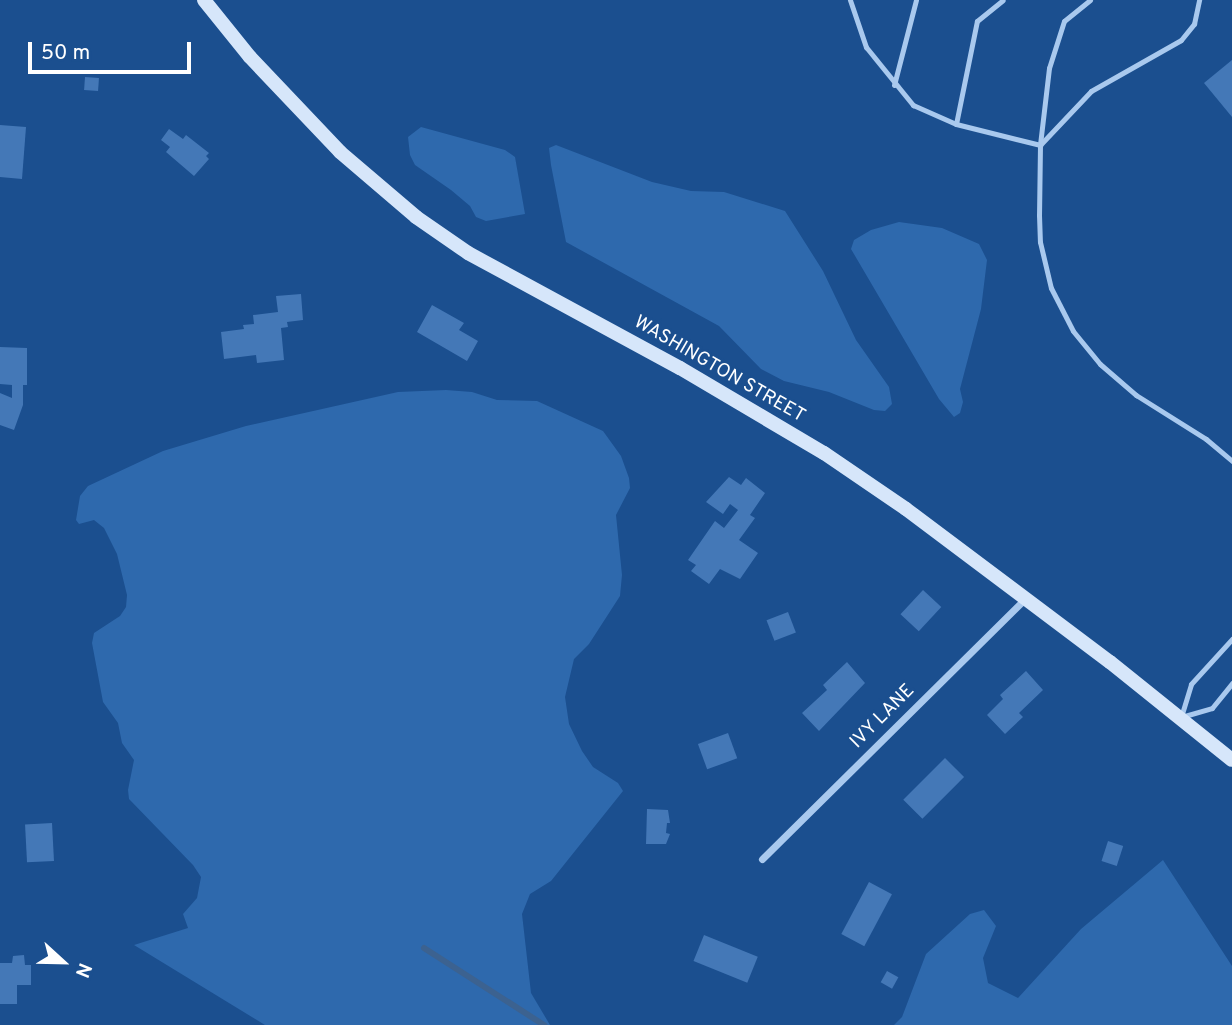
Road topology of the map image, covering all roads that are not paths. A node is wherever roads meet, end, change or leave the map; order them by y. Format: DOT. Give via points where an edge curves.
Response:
graph roads {
  1 [pos="204,0"];
  2 [pos="850,0"];
  3 [pos="916,0"];
  4 [pos="1003,0"];
  5 [pos="1090,0"];
  6 [pos="1199,0"];
  7 [pos="894,85"];
  8 [pos="956,124"];
  9 [pos="1040,145"];
  10 [pos="1232,461"];
  11 [pos="1026,598"];
  12 [pos="1232,639"];
  13 [pos="1232,683"];
  14 [pos="1181,717"];
  15 [pos="1232,760"];
  16 [pos="762,859"];
  1 -- 11 [label="main road, WASHINGTON STREET" via="250,57 340,152 416,218 468,253 680,368 824,453"];
  2 -- 7 [label="lane" via="866,47"];
  3 -- 7 [label="lane"];
  4 -- 8 [label="lane" via="977,21"];
  5 -- 9 [label="lane" via="1064,21 1057,35"];
  6 -- 9 [label="lane" via="1194,24 1181,40 1091,91"];
  7 -- 8 [label="lane" via="913,105"];
  8 -- 9 [label="lane"];
  9 -- 10 [label="lane" via="1040,242 1051,288 1073,331 1117,380"];
  11 -- 14 [label="main road, WASHINGTON STREET"];
  11 -- 16 [label="street, IVY LANE"];
  12 -- 14 [label="lane" via="1191,684"];
  13 -- 14 [label="lane" via="1212,708"];
  14 -- 15 [label="main road, WASHINGTON STREET"];
}
